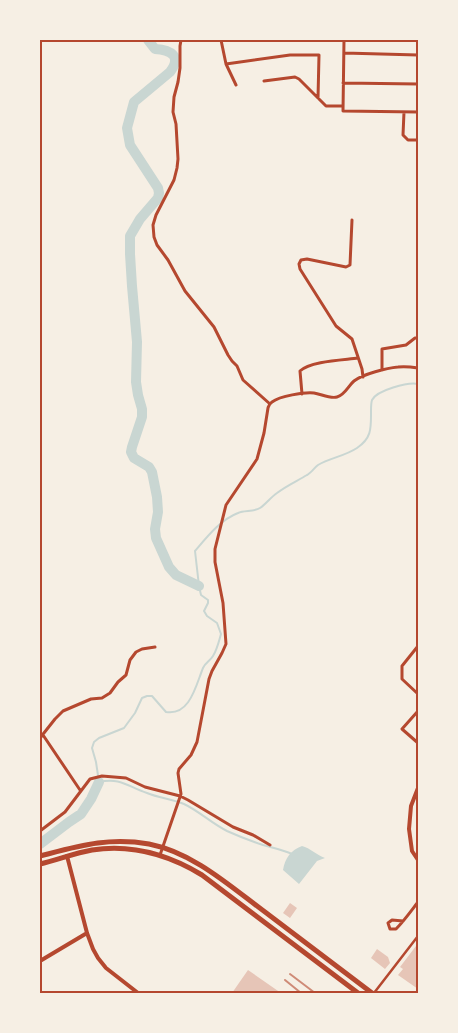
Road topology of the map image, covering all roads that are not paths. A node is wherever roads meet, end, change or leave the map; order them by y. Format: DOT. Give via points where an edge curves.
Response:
graph roads {
  1 [pos="181,40"];
  2 [pos="221,40"];
  3 [pos="344,40"];
  4 [pos="344,53"];
  5 [pos="418,55"];
  6 [pos="226,64"];
  7 [pos="264,81"];
  8 [pos="343,82"];
  9 [pos="418,84"];
  10 [pos="236,85"];
  11 [pos="318,98"];
  12 [pos="343,106"];
  13 [pos="404,112"];
  14 [pos="418,112"];
  15 [pos="418,140"];
  16 [pos="352,220"];
  17 [pos="418,338"];
  18 [pos="358,358"];
  19 [pos="418,368"];
  20 [pos="382,370"];
  21 [pos="363,377"];
  22 [pos="302,394"];
  23 [pos="270,404"];
  24 [pos="155,647"];
  25 [pos="417,649"];
  26 [pos="418,694"];
  27 [pos="418,711"];
  28 [pos="41,736"];
  29 [pos="418,743"];
  30 [pos="418,788"];
  31 [pos="80,791"];
  32 [pos="178,800"];
  33 [pos="40,832"];
  34 [pos="270,845"];
  35 [pos="162,848"];
  36 [pos="66,849"];
  37 [pos="160,855"];
  38 [pos="40,856"];
  39 [pos="68,857"];
  40 [pos="418,860"];
  41 [pos="40,864"];
  42 [pos="418,902"];
  43 [pos="403,921"];
  44 [pos="87,933"];
  45 [pos="418,936"];
  46 [pos="416,941"];
  47 [pos="40,961"];
  48 [pos="138,993"];
  49 [pos="358,993"];
  50 [pos="373,993"];
  1 -- 23 [label="street" via="173,112 177,168 156,215 154,237 185,291 214,327 244,380"];
  2 -- 6 [label="street"];
  3 -- 4 [label="street"];
  4 -- 5 [label="street"];
  4 -- 8 [label="street"];
  6 -- 10 [label="street"];
  6 -- 11 [label="street" via="290,55 319,55"];
  7 -- 11 [label="street" via="296,77"];
  8 -- 9 [label="street"];
  8 -- 12 [label="street"];
  11 -- 12 [label="street" via="326,106"];
  12 -- 13 [label="street" via="342,111"];
  13 -- 14 [label="street"];
  13 -- 15 [label="street" via="403,135 408,140"];
  16 -- 18 [label="street" via="350,265 346,267 307,259 299,264 336,326 352,339"];
  17 -- 20 [label="street" via="406,345 382,349"];
  18 -- 21 [label="street"];
  18 -- 22 [label="street" via="311,364 303,368 300,371"];
  19 -- 20 [label="street"];
  20 -- 21 [label="street"];
  21 -- 22 [label="street" via="337,397"];
  22 -- 23 [label="street" via="279,398"];
  23 -- 32 [label="street" via="257,459 226,505 220,527 214,555 223,603 226,644 209,679 197,742 179,769 181,791"];
  24 -- 28 [label="street" via="136,652 126,675 110,693 63,711"];
  25 -- 26 [label="street" via="402,666 402,680"];
  27 -- 29 [label="street" via="402,729"];
  28 -- 31 [label="street"];
  30 -- 40 [label="street" via="411,806 409,829 412,850"];
  31 -- 32 [label="street" via="90,778 113,776 126,778"];
  31 -- 33 [label="street" via="65,812"];
  32 -- 34 [label="street" via="188,800 232,827"];
  32 -- 35 [label="street"];
  35 -- 36 [label="main road" via="109,841"];
  35 -- 37 [label="street"];
  35 -- 50 [label="main road" via="182,855 222,880"];
  36 -- 38 [label="main road"];
  36 -- 39 [label="street"];
  37 -- 39 [label="main road" via="111,848"];
  37 -- 49 [label="main road" via="202,875"];
  39 -- 41 [label="main road"];
  39 -- 44 [label="street"];
  42 -- 43 [label="street"];
  43 -- 43 [label="street" via="396,929 390,929 388,923 392,920"];
  44 -- 47 [label="street"];
  44 -- 48 [label="street" via="106,968"];
  45 -- 46 [label="street"];
  46 -- 50 [label="street"];
}
